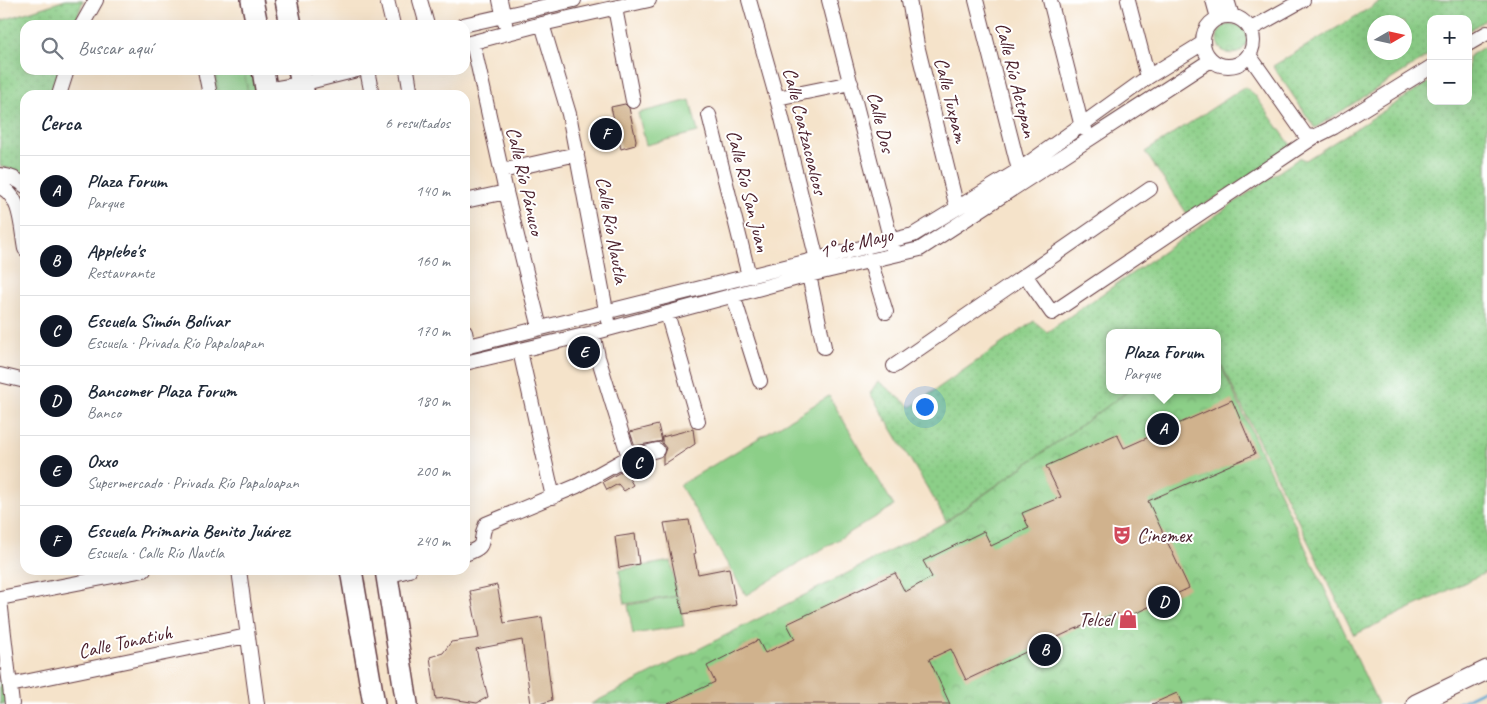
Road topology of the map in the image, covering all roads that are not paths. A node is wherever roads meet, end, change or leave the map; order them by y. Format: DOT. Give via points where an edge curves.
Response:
graph roads {
  1 [pos="96,0"];
  2 [pos="252,0"];
  3 [pos="286,0"];
  4 [pos="387,0"];
  5 [pos="420,0"];
  6 [pos="500,0"];
  7 [pos="574,0"];
  8 [pos="649,0"];
  9 [pos="749,0"];
  10 [pos="829,0"];
  11 [pos="910,0"];
  12 [pos="976,0"];
  13 [pos="1050,0"];
  14 [pos="1128,0"];
  15 [pos="1213,0"];
  16 [pos="1227,0"];
  17 [pos="1302,0"];
  18 [pos="615,8"];
  19 [pos="503,15"];
  20 [pos="1225,17"];
  21 [pos="85,20"];
  22 [pos="256,20"];
  23 [pos="290,20"];
  24 [pos="392,20"];
  25 [pos="426,20"];
  26 [pos="470,23"];
  27 [pos="542,24"];
  28 [pos="1251,29"];
  29 [pos="508,33"];
  30 [pos="1487,33"];
  31 [pos="1472,42"];
  32 [pos="470,43"];
  33 [pos="1203,43"];
  34 [pos="470,47"];
  35 [pos="1249,55"];
  36 [pos="1211,60"];
  37 [pos="1427,70"];
  38 [pos="65,75"];
  39 [pos="206,75"];
  40 [pos="335,75"];
  41 [pos="368,75"];
  42 [pos="408,75"];
  43 [pos="1148,76"];
  44 [pos="267,80"];
  45 [pos="301,83"];
  46 [pos="851,83"];
  47 [pos="61,90"];
  48 [pos="209,90"];
  49 [pos="371,90"];
  50 [pos="410,90"];
  51 [pos="777,98"];
  52 [pos="632,101"];
  53 [pos="709,115"];
  54 [pos="1082,123"];
  55 [pos="1314,137"];
  56 [pos="1091,138"];
  57 [pos="577,154"];
  58 [pos="1018,170"];
  59 [pos="502,171"];
  60 [pos="0,175"];
  61 [pos="20,181"];
  62 [pos="0,187"];
  63 [pos="1150,189"];
  64 [pos="506,192"];
  65 [pos="470,200"];
  66 [pos="957,208"];
  67 [pos="20,223"];
  68 [pos="890,240"];
  69 [pos="894,254"];
  70 [pos="870,260"];
  71 [pos="815,269"];
  72 [pos="1025,275"];
  73 [pos="748,276"];
  74 [pos="733,295"];
  75 [pos="606,312"];
  76 [pos="886,312"];
  77 [pos="667,313"];
  78 [pos="540,328"];
  79 [pos="610,328"];
  80 [pos="593,333"];
  81 [pos="470,346"];
  82 [pos="824,347"];
  83 [pos="520,351"];
  84 [pos="470,362"];
  85 [pos="894,366"];
  86 [pos="0,374"];
  87 [pos="20,380"];
  88 [pos="760,381"];
  89 [pos="698,421"];
  90 [pos="657,450"];
  91 [pos="632,457"];
  92 [pos="553,497"];
  93 [pos="470,552"];
  94 [pos="105,575"];
  95 [pos="240,575"];
  96 [pos="352,575"];
  97 [pos="386,575"];
  98 [pos="0,599"];
  99 [pos="247,636"];
  100 [pos="1487,670"];
  101 [pos="10,685"];
  102 [pos="12,704"];
  103 [pos="257,704"];
  104 [pos="374,704"];
  105 [pos="407,704"];
  106 [pos="1416,704"];
  1 -- 21 [label="street"];
  2 -- 22 [label="main road"];
  3 -- 23 [label="main road"];
  4 -- 24 [label="street"];
  5 -- 25 [label="street"];
  6 -- 19 [label="street"];
  7 -- 19 [label="street"];
  8 -- 18 [label="street"];
  9 -- 51 [label="street, Calle Coatzacoalcos"];
  10 -- 46 [label="street, Calle Dos"];
  11 -- 66 [label="street, Calle Tuxpam" via="917,45"];
  12 -- 58 [label="street, Calle Río Actopan"];
  13 -- 54 [label="street"];
  14 -- 43 [label="street"];
  15 -- 20 [label="street"];
  16 -- 20 [label="street"];
  17 -- 28 [label="street"];
  18 -- 27 [label="street"];
  18 -- 52 [label="street"];
  19 -- 26 [label="street"];
  19 -- 29 [label="street"];
  20 -- 28 [label="street" via="1239,18"];
  20 -- 33 [label="street" via="1208,25"];
  27 -- 29 [label="street"];
  27 -- 57 [label="street, Calle Río Nautla"];
  28 -- 35 [label="street" via="1254,40"];
  29 -- 32 [label="street"];
  30 -- 31 [label="street"];
  33 -- 36 [label="street"];
  33 -- 43 [label="street, 1° de Mayo"];
  34 -- 59 [label="street, Calle Río Pánuco"];
  35 -- 36 [label="street" via="1231,66"];
  35 -- 55 [label="street" via="1306,136"];
  36 -- 56 [label="street, 1° de Mayo"];
  37 -- 55 [label="street"];
  38 -- 47 [label="street"];
  39 -- 48 [label="street"];
  40 -- 45 [label="street"];
  41 -- 49 [label="street"];
  42 -- 50 [label="street"];
  43 -- 54 [label="street, 1° de Mayo"];
  44 -- 45 [label="street"];
  46 -- 51 [label="street"];
  46 -- 68 [label="street, Calle Dos"];
  51 -- 71 [label="street, Calle Coatzacoalcos"];
  53 -- 73 [label="street, Calle Río San Juan"];
  54 -- 56 [label="street"];
  54 -- 58 [label="street, 1° de Mayo"];
  55 -- 72 [label="street" via="1052,313"];
  56 -- 69 [label="street, 1° de Mayo" via="920,249"];
  57 -- 59 [label="street"];
  57 -- 75 [label="street, Calle Río Nautla"];
  58 -- 66 [label="street, 1° de Mayo"];
  59 -- 64 [label="street, Calle Río Pánuco"];
  60 -- 61 [label="street"];
  62 -- 67 [label="street" via="13,196"];
  63 -- 72 [label="street"];
  64 -- 65 [label="street"];
  64 -- 78 [label="street, Calle Río Pánuco"];
  66 -- 68 [label="street, 1° de Mayo" via="913,235"];
  68 -- 69 [label="street, Calle Dos"];
  68 -- 71 [label="street, 1° de Mayo"];
  69 -- 70 [label="street, 1° de Mayo"];
  70 -- 71 [label="street, 1° de Mayo"];
  70 -- 76 [label="street"];
  71 -- 73 [label="street, 1° de Mayo"];
  71 -- 74 [label="street, 1° de Mayo"];
  71 -- 82 [label="street, Calle Coatzacoalcos"];
  72 -- 85 [label="street"];
  73 -- 75 [label="street, 1° de Mayo"];
  74 -- 77 [label="street, 1° de Mayo"];
  74 -- 88 [label="street"];
  75 -- 78 [label="street, 1° de Mayo"];
  75 -- 79 [label="street, Calle Río Nautla"];
  77 -- 79 [label="street, 1° de Mayo"];
  77 -- 89 [label="street"];
  78 -- 81 [label="street, 1° de Mayo"];
  79 -- 80 [label="street, 1° de Mayo"];
  80 -- 83 [label="street, 1° de Mayo"];
  80 -- 91 [label="street"];
  83 -- 84 [label="street, 1° de Mayo"];
  83 -- 92 [label="street"];
  86 -- 87 [label="street"];
  90 -- 91 [label="street"];
  91 -- 92 [label="street"];
  92 -- 93 [label="street" via="486,524 480,547"];
  94 -- 98 [label="street"];
  95 -- 99 [label="street"];
  96 -- 104 [label="main road"];
  97 -- 105 [label="main road"];
  98 -- 101 [label="street"];
  99 -- 101 [label="street, Calle Tonatiuh"];
  99 -- 103 [label="street"];
  100 -- 106 [label="street"];
  101 -- 102 [label="street"];
}
